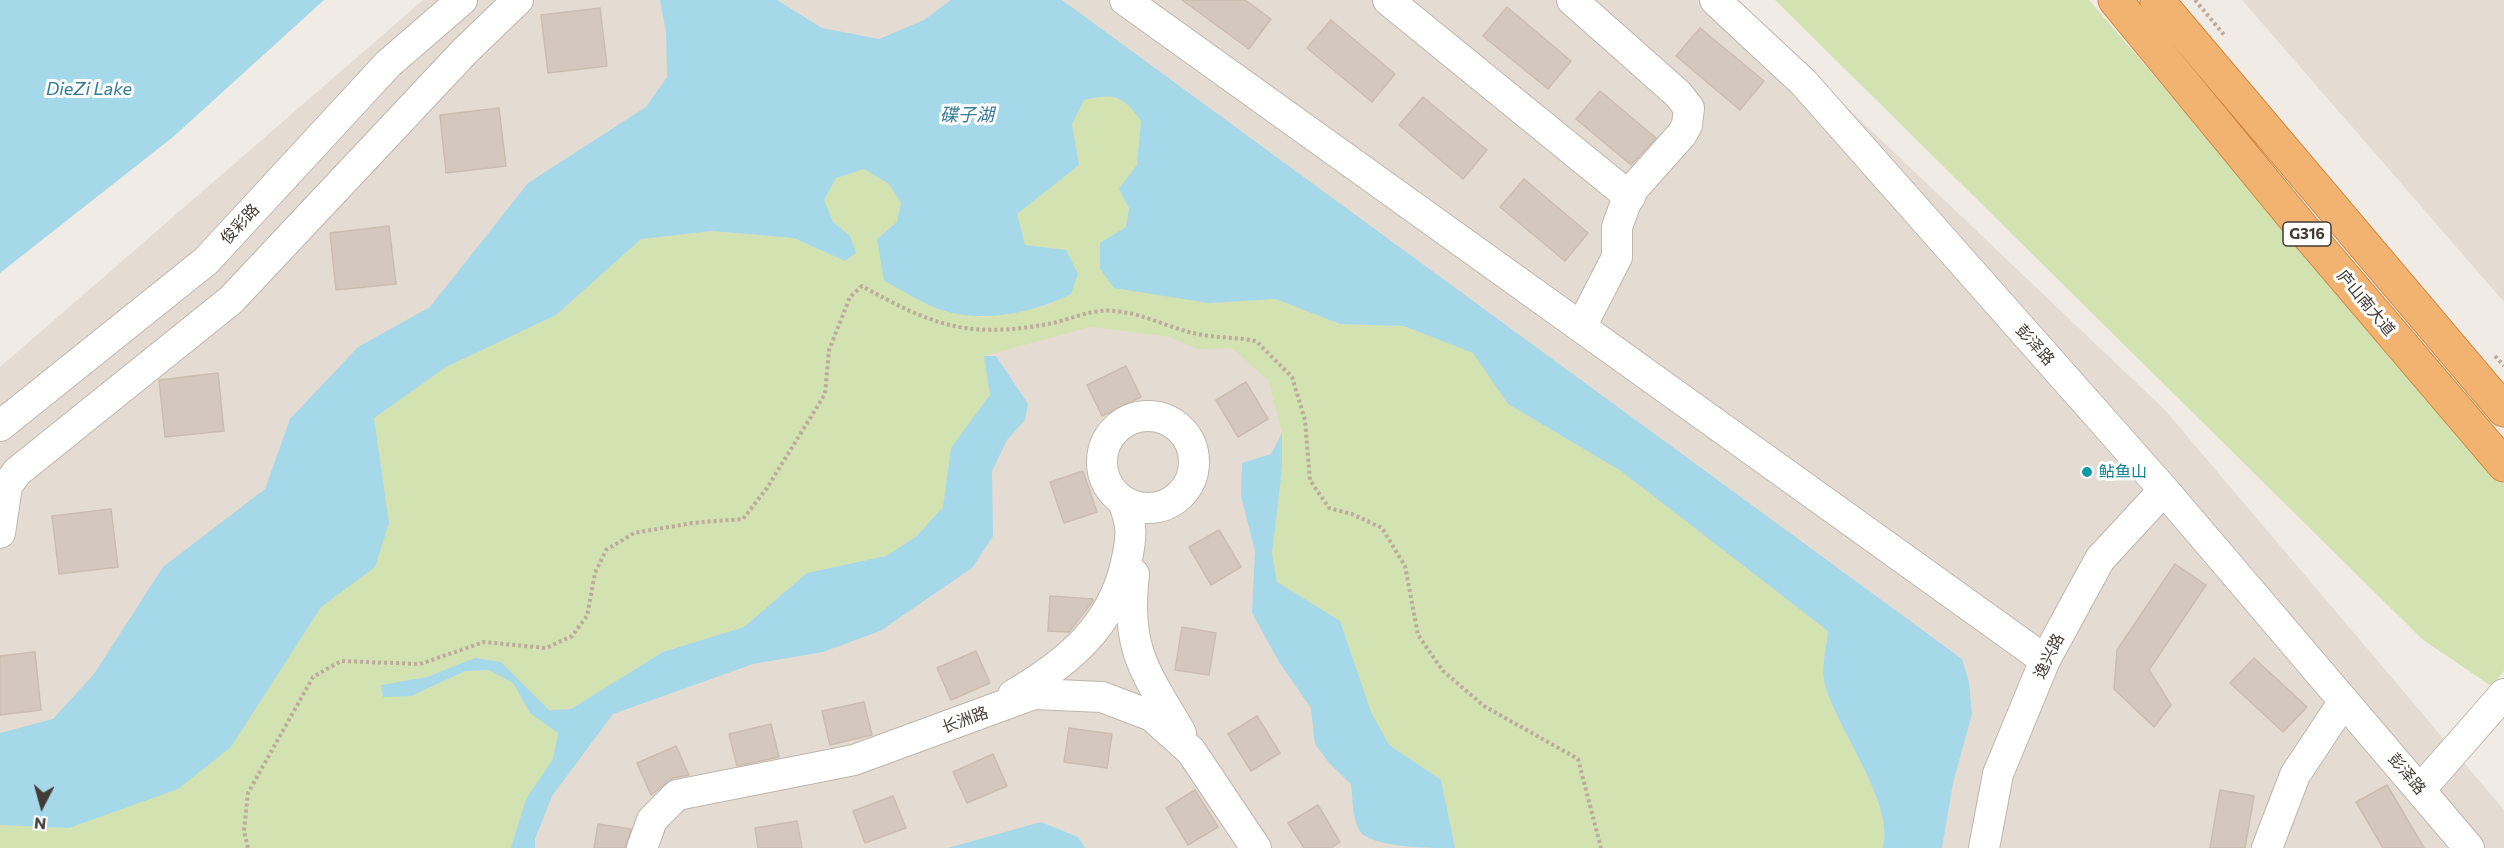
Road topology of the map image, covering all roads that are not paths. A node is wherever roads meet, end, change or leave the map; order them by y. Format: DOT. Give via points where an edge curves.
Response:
graph roads {
  1 [pos="462,0"];
  2 [pos="518,0"];
  3 [pos="1125,0"];
  4 [pos="1388,0"];
  5 [pos="1572,0"];
  6 [pos="1714,0"];
  7 [pos="2115,0"];
  8 [pos="2157,0"];
  9 [pos="1630,197"];
  10 [pos="197,268"];
  11 [pos="231,300"];
  12 [pos="1581,327"];
  13 [pos="2504,410"];
  14 [pos="0,426"];
  15 [pos="2504,465"];
  16 [pos="2164,490"];
  17 [pos="1122,501"];
  18 [pos="1161,506"];
  19 [pos="0,533"];
  20 [pos="2045,660"];
  21 [pos="2504,694"];
  22 [pos="2344,701"];
  23 [pos="983,713"];
  24 [pos="1191,751"];
  25 [pos="2420,790"];
  26 [pos="642,848"];
  27 [pos="1256,848"];
  28 [pos="1984,848"];
  29 [pos="2267,848"];
  30 [pos="2469,848"];
  1 -- 10 [label="street, 俊彩路" via="388,64"];
  2 -- 11 [label="street" via="465,51"];
  3 -- 12 [label="street"];
  4 -- 9 [label="street"];
  5 -- 9 [label="street" via="1689,108 1682,134"];
  6 -- 16 [label="street, 彭泽路" via="1804,83"];
  7 -- 15 [label="highway, 庐山南大道 / G316"];
  8 -- 13 [label="highway, G316"];
  9 -- 12 [label="street" via="1617,227 1617,257"];
  10 -- 11 [label="street"];
  10 -- 14 [label="street, 俊彩路"];
  11 -- 19 [label="street" via="17,472 7,486"];
  12 -- 20 [label="street"];
  16 -- 20 [label="street, 逸兴路" via="2100,560"];
  16 -- 22 [label="street, 彭泽路"];
  17 -- 18 [label="street" via="1146,509"];
  17 -- 18 [label="street" via="1104,477 1101,460 1108,437 1127,420 1149,415 1170,420 1186,434 1196,462 1190,484 1180,497"];
  17 -- 23 [label="street" via="1131,520 1130,546 1122,581 1109,611 1086,642 1050,673"];
  18 -- 24 [label="street" via="1147,519 1138,543 1130,604 1132,634 1141,664"];
  20 -- 28 [label="street, 逸兴路" via="1998,774"];
  21 -- 25 [label="street"];
  22 -- 25 [label="street, 彭泽路"];
  22 -- 29 [label="street" via="2295,775"];
  23 -- 24 [label="street, 长洲路" via="1034,694 1102,697 1152,716"];
  23 -- 26 [label="street, 长洲路" via="854,760 677,795 652,820"];
  24 -- 27 [label="street, 长洲路"];
  25 -- 30 [label="street, 彭泽路"];
}
